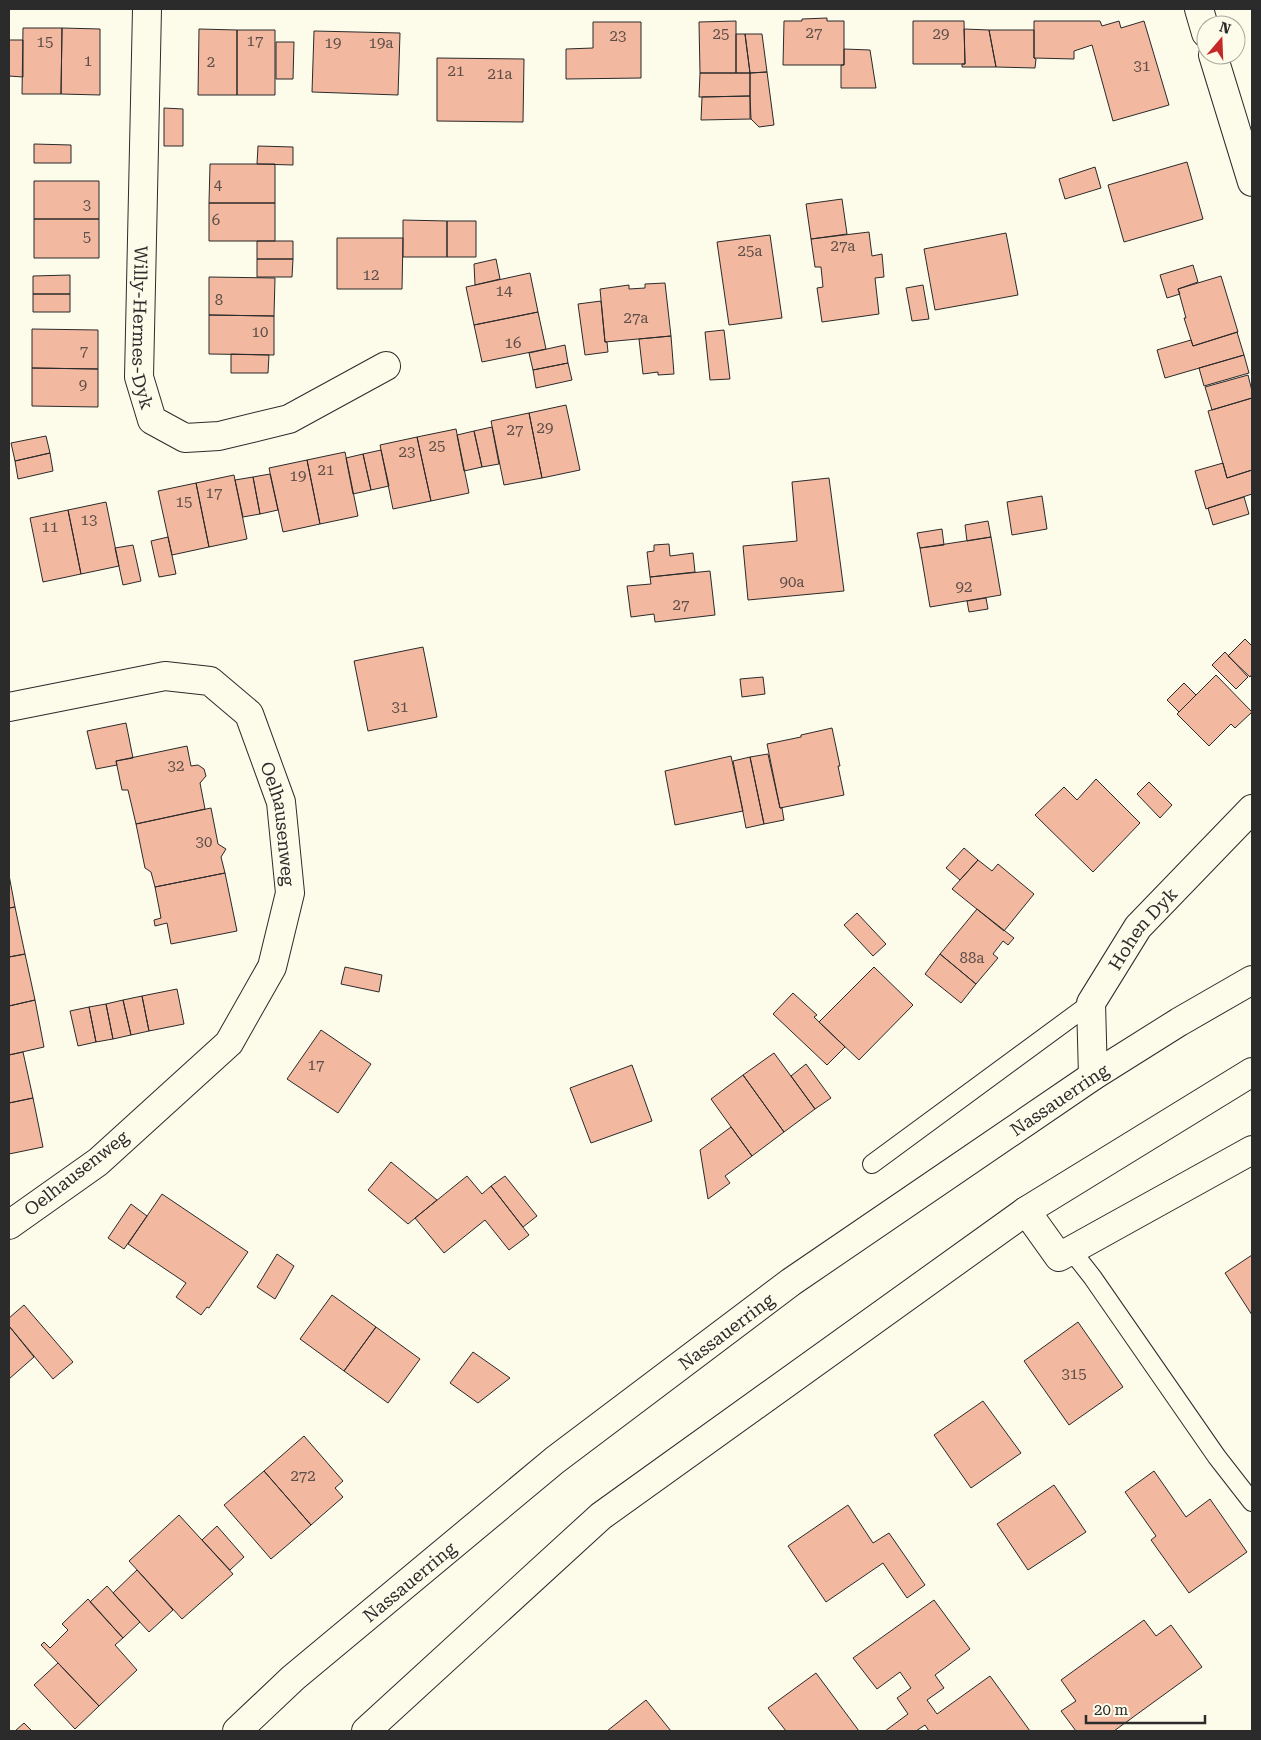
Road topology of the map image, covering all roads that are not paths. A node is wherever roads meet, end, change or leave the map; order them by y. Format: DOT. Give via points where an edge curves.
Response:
graph roads {
  1 [pos="147,9"];
  2 [pos="1216,65"];
  3 [pos="1252,182"];
  4 [pos="386,366"];
  5 [pos="9,708"];
  6 [pos="1252,810"];
  7 [pos="1252,980"];
  8 [pos="1091,1003"];
  9 [pos="1252,1072"];
  10 [pos="1093,1076"];
  11 [pos="1252,1150"];
  12 [pos="872,1164"];
  13 [pos="1026,1211"];
  14 [pos="9,1225"];
  15 [pos="1065,1254"];
  16 [pos="1252,1502"];
  17 [pos="237,1731"];
  18 [pos="366,1731"];
  1 -- 4 [label="main road, Willy-Hermes-Dyk" via="139,377 152,420 185,438 218,436 289,419"];
  2 -- 3 [label="main road"];
  5 -- 14 [label="main road, Oelhausenweg" via="165,676 210,681 249,714 281,802 290,893 272,967 229,1043 98,1162"];
  6 -- 8 [label="main road, Hohen Dyk" via="1138,926"];
  7 -- 10 [label="main road, Nassauerring"];
  8 -- 10 [label="main road"];
  8 -- 12 [label="lane"];
  9 -- 13 [label="main road"];
  10 -- 17 [label="main road, Nassauerring" via="791,1282 555,1460 293,1678"];
  11 -- 15 [label="main road"];
  13 -- 15 [label="main road"];
  13 -- 18 [label="main road" via="601,1516"];
  15 -- 16 [label="lane" via="1093,1278"];
}
